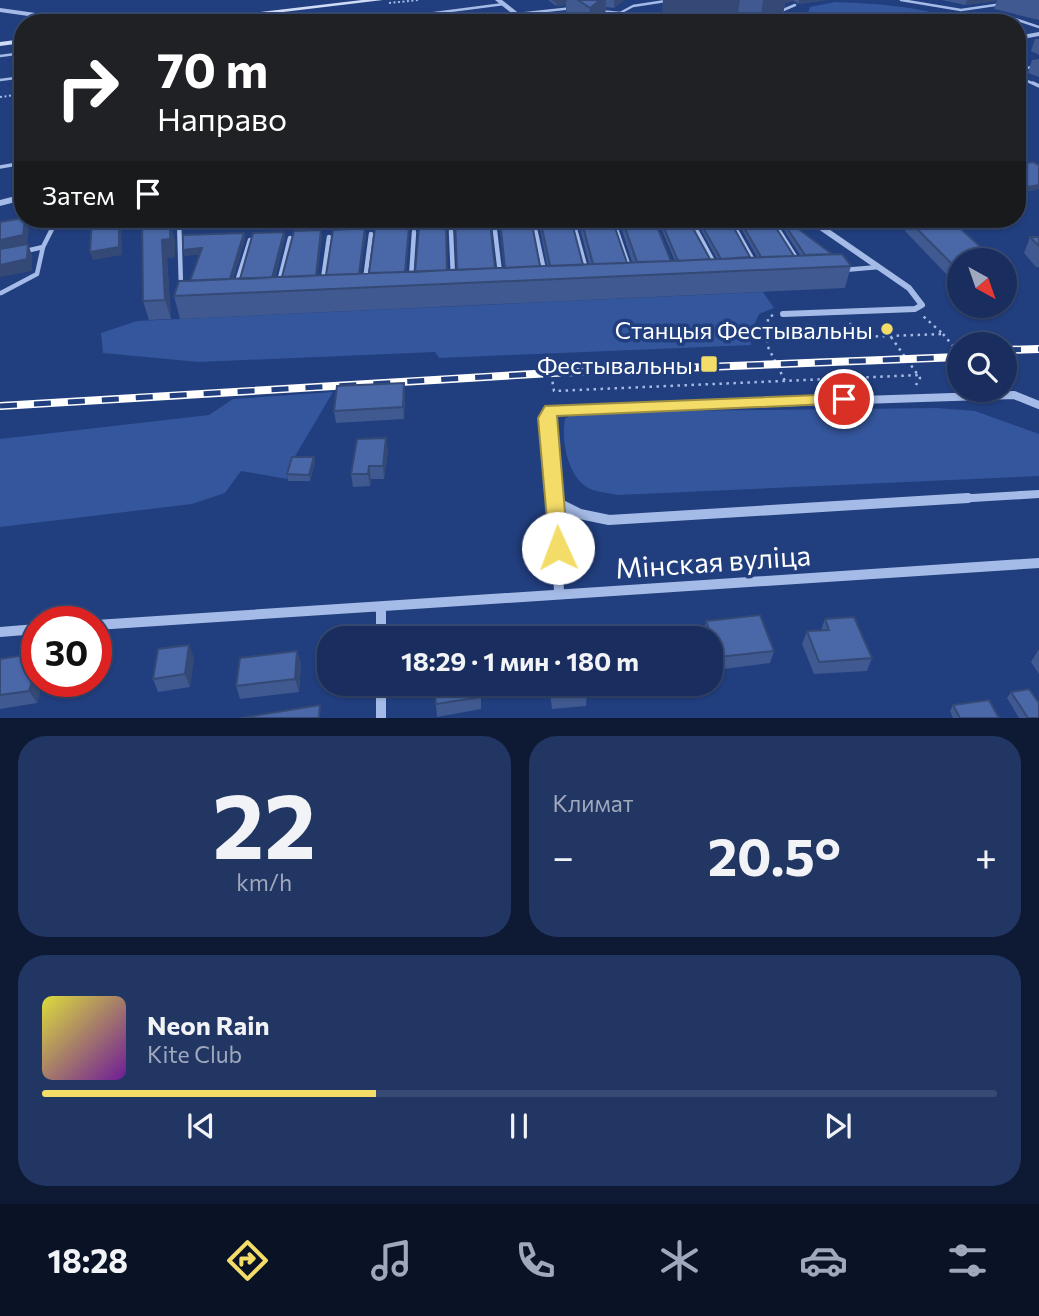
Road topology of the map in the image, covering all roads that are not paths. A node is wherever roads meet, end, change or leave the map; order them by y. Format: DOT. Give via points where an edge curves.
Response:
graph roads {
  1 [pos="380,0"];
  2 [pos="672,0"];
  3 [pos="901,0"];
  4 [pos="501,2"];
  5 [pos="1002,4"];
  6 [pos="580,5"];
  7 [pos="795,5"];
  8 [pos="573,8"];
  9 [pos="585,9"];
  10 [pos="0,10"];
  11 [pos="597,10"];
  12 [pos="516,13"];
  13 [pos="620,13"];
  14 [pos="29,14"];
  15 [pos="252,14"];
  16 [pos="428,14"];
  17 [pos="510,14"];
  18 [pos="784,14"];
  19 [pos="52,228"];
  20 [pos="179,228"];
  21 [pos="616,228"];
  22 [pos="695,228"];
  23 [pos="735,228"];
  24 [pos="777,228"];
  25 [pos="822,228"];
  26 [pos="535,229"];
  27 [pos="575,229"];
  28 [pos="451,231"];
  29 [pos="495,231"];
  30 [pos="414,232"];
  31 [pos="371,234"];
  32 [pos="329,237"];
  33 [pos="290,238"];
  34 [pos="250,240"];
  35 [pos="43,247"];
  36 [pos="22,252"];
  37 [pos="799,263"];
  38 [pos="715,265"];
  39 [pos="879,267"];
  40 [pos="830,271"];
  41 [pos="544,273"];
  42 [pos="761,274"];
  43 [pos="633,280"];
  44 [pos="322,282"];
  45 [pos="589,282"];
  46 [pos="501,286"];
  47 [pos="453,287"];
  48 [pos="410,289"];
  49 [pos="363,290"];
  50 [pos="1,293"];
  51 [pos="275,295"];
  52 [pos="232,298"];
  53 [pos="181,299"];
  54 [pos="783,314"];
  55 [pos="1039,405"];
  56 [pos="1039,494"];
  57 [pos="556,502"];
  58 [pos="1037,566"];
  59 [pos="559,594"];
  60 [pos="381,607"];
  61 [pos="112,624"];
  62 [pos="381,626"];
  63 [pos="21,630"];
  64 [pos="0,632"];
  65 [pos="381,696"];
  66 [pos="381,718"];
  1 -- 15 [label="main road"];
  2 -- 13 [label="lane" via="633,6"];
  3 -- 5 [label="lane" via="961,10"];
  4 -- 12 [label="street"];
  4 -- 16 [label="lane"];
  6 -- 8 [label="lane"];
  7 -- 18 [label="lane" via="781,11"];
  8 -- 9 [label="lane"];
  8 -- 12 [label="lane"];
  10 -- 14 [label="street"];
  11 -- 13 [label="lane"];
  12 -- 17 [label="lane"];
  19 -- 35 [label="lane"];
  20 -- 53 [label="lane"];
  21 -- 43 [label="lane"];
  22 -- 38 [label="lane"];
  23 -- 42 [label="lane"];
  24 -- 37 [label="lane"];
  25 -- 39 [label="street"];
  26 -- 41 [label="lane"];
  27 -- 45 [label="lane"];
  28 -- 47 [label="lane"];
  29 -- 46 [label="lane"];
  30 -- 48 [label="lane"];
  31 -- 49 [label="lane"];
  32 -- 44 [label="lane"];
  33 -- 51 [label="lane"];
  34 -- 52 [label="lane"];
  35 -- 36 [label="lane"];
  35 -- 50 [label="lane" via="37,274"];
  39 -- 40 [label="lane"];
  39 -- 54 [label="street" via="922,301 915,309"];
  55 -- 57 [label="street" via="1014,395 551,410 546,418"];
  56 -- 57 [label="street" via="609,520 580,514"];
  57 -- 59 [label="street"];
  58 -- 59 [label="street, Мінская вуліца"];
  59 -- 60 [label="street, Мінская вуліца"];
  60 -- 61 [label="street, Мінская вуліца"];
  60 -- 62 [label="street"];
  63 -- 64 [label="street"];
  65 -- 66 [label="street"];
}
